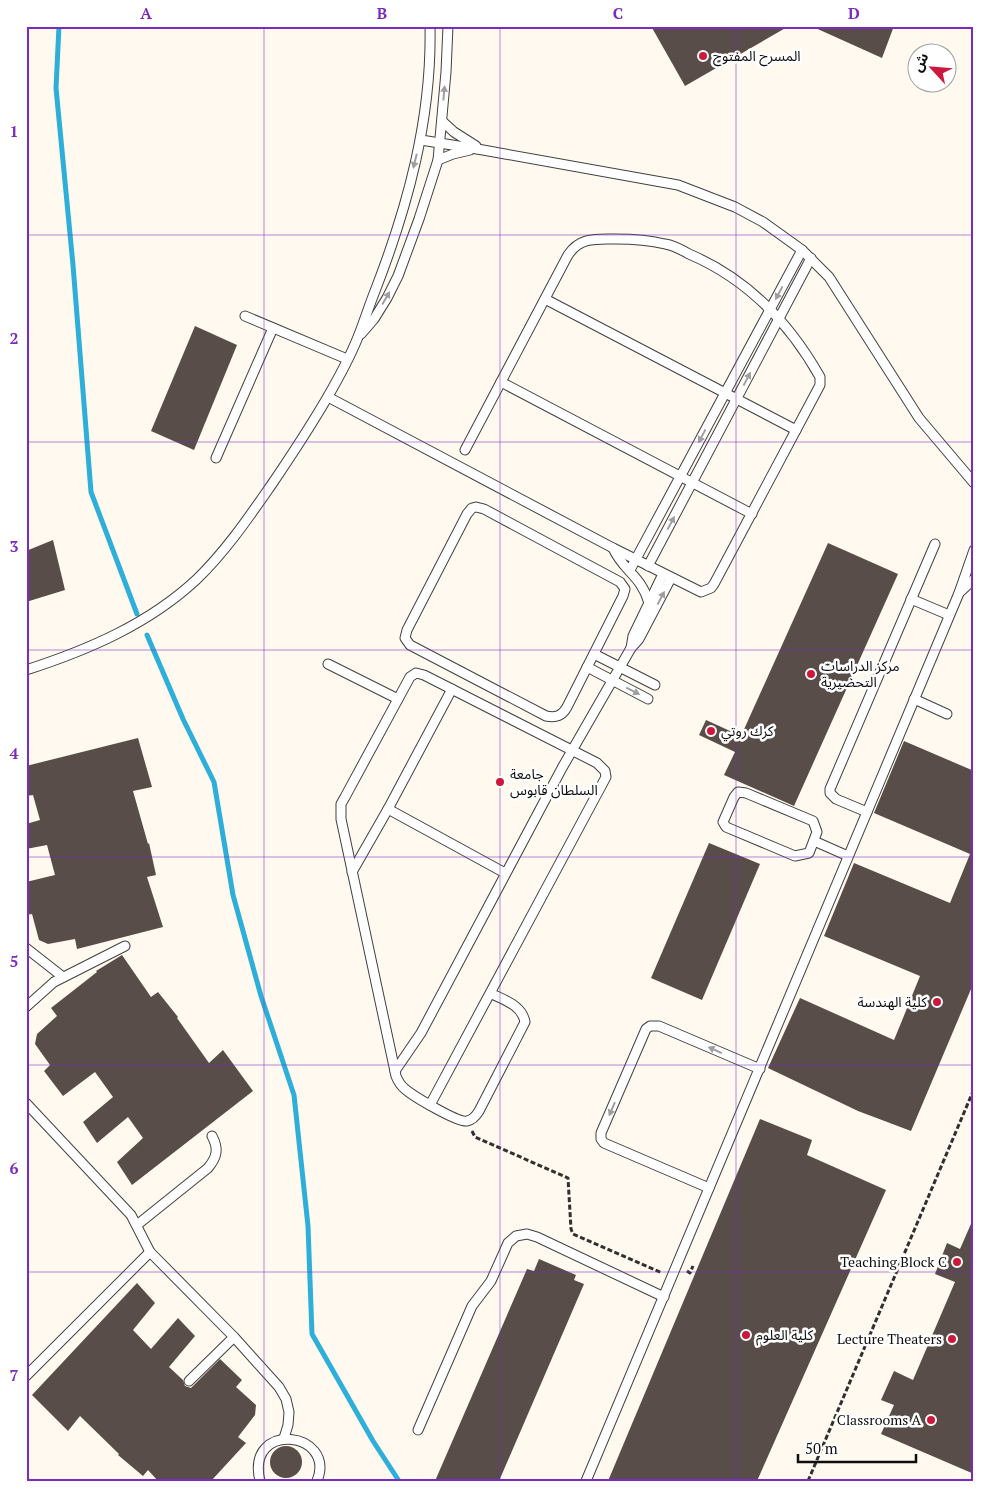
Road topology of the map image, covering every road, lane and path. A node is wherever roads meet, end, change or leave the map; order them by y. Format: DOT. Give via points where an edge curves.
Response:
graph roads {
  1 [pos="430,26"];
  2 [pos="448,26"];
  3 [pos="442,121"];
  4 [pos="421,140"];
  5 [pos="440,143"];
  6 [pos="483,150"];
  7 [pos="438,160"];
  8 [pos="802,250"];
  9 [pos="811,258"];
  10 [pos="545,299"];
  11 [pos="771,308"];
  12 [pos="245,316"];
  13 [pos="780,317"];
  14 [pos="273,328"];
  15 [pos="358,338"];
  16 [pos="347,359"];
  17 [pos="501,382"];
  18 [pos="725,393"];
  19 [pos="328,397"];
  20 [pos="736,399"];
  21 [pos="796,430"];
  22 [pos="465,450"];
  23 [pos="216,458"];
  24 [pos="680,476"];
  25 [pos="692,482"];
  26 [pos="974,483"];
  27 [pos="752,514"];
  28 [pos="934,544"];
  29 [pos="613,548"];
  30 [pos="974,550"];
  31 [pos="636,559"];
  32 [pos="648,566"];
  33 [pos="630,570"];
  34 [pos="667,576"];
  35 [pos="974,579"];
  36 [pos="958,594"];
  37 [pos="911,599"];
  38 [pos="649,603"];
  39 [pos="950,615"];
  40 [pos="631,648"];
  41 [pos="594,654"];
  42 [pos="328,664"];
  43 [pos="587,667"];
  44 [pos="620,668"];
  45 [pos="26,670"];
  46 [pos="613,680"];
  47 [pos="655,685"];
  48 [pos="452,689"];
  49 [pos="648,698"];
  50 [pos="398,699"];
  51 [pos="914,699"];
  52 [pos="947,714"];
  53 [pos="572,751"];
  54 [pos="388,809"];
  55 [pos="867,812"];
  56 [pos="814,841"];
  57 [pos="848,856"];
  58 [pos="352,872"];
  59 [pos="505,873"];
  60 [pos="125,946"];
  61 [pos="26,948"];
  62 [pos="63,977"];
  63 [pos="490,993"];
  64 [pos="26,1008"];
  65 [pos="760,1069"];
  66 [pos="394,1070"];
  67 [pos="974,1089"];
  68 [pos="26,1103"];
  69 [pos="430,1105"];
  70 [pos="468,1121"];
  71 [pos="212,1136"];
  72 [pos="709,1188"];
  73 [pos="137,1225"];
  74 [pos="150,1252"];
  75 [pos="663,1273"];
  76 [pos="664,1297"];
  77 [pos="234,1337"];
  78 [pos="26,1376"];
  79 [pos="189,1381"];
  80 [pos="418,1430"];
  81 [pos="284,1438"];
  82 [pos="260,1481"];
  83 [pos="317,1481"];
  84 [pos="586,1481"];
  85 [pos="808,1481"];
  1 -- 4 [label="lane"];
  3 -- 2 [label="lane, one-way"];
  3 -- 5 [label="lane"];
  3 -- 6 [label="lane"];
  4 -- 5 [label="lane"];
  4 -- 15 [label="lane, one-way" via="402,215"];
  5 -- 6 [label="lane"];
  5 -- 7 [label="lane"];
  6 -- 7 [label="lane" via="452,154"];
  6 -- 8 [label="lane" via="678,185 763,222"];
  15 -- 7 [label="lane, one-way" via="378,312 398,276"];
  8 -- 9 [label="lane"];
  8 -- 11 [label="lane, one-way"];
  9 -- 13 [label="lane"];
  9 -- 26 [label="lane" via="829,277 920,418"];
  10 -- 11 [label="lane" via="568,255 578,243 594,239 623,239 666,244 703,260 737,280"];
  10 -- 17 [label="lane"];
  10 -- 18 [label="lane"];
  11 -- 13 [label="lane"];
  11 -- 18 [label="lane"];
  12 -- 14 [label="lane"];
  20 -- 13 [label="lane, one-way"];
  13 -- 21 [label="lane" via="820,377 820,385"];
  14 -- 16 [label="lane"];
  14 -- 23 [label="lane"];
  15 -- 16 [label="lane"];
  16 -- 19 [label="lane"];
  17 -- 22 [label="lane"];
  17 -- 24 [label="lane"];
  18 -- 20 [label="lane"];
  18 -- 24 [label="lane, one-way"];
  19 -- 29 [label="lane"];
  19 -- 45 [label="lane" via="240,530 196,580 160,609 120,634"];
  20 -- 21 [label="lane"];
  20 -- 25 [label="lane"];
  21 -- 27 [label="lane"];
  24 -- 25 [label="lane"];
  24 -- 31 [label="lane"];
  25 -- 27 [label="lane"];
  32 -- 25 [label="lane, one-way"];
  27 -- 34 [label="lane" via="711,588 697,591"];
  28 -- 37 [label="lane"];
  29 -- 31 [label="lane"];
  29 -- 33 [label="lane" via="622,564"];
  30 -- 36 [label="lane"];
  31 -- 32 [label="lane"];
  31 -- 33 [label="lane"];
  32 -- 34 [label="lane"];
  33 -- 38 [label="lane" via="644,588"];
  34 -- 38 [label="lane"];
  40 -- 34 [label="lane, one-way" via="639,639"];
  35 -- 36 [label="lane"];
  36 -- 39 [label="lane"];
  37 -- 39 [label="lane"];
  37 -- 55 [label="lane" via="830,790 836,799"];
  38 -- 40 [label="lane" via="633,636"];
  39 -- 51 [label="lane"];
  40 -- 44 [label="lane"];
  41 -- 43 [label="lane"];
  41 -- 43 [label="lane" via="625,593 623,585 484,508 476,507 470,511 405,634 407,642 552,718 564,713"];
  41 -- 44 [label="lane"];
  42 -- 50 [label="lane"];
  43 -- 46 [label="lane"];
  44 -- 46 [label="lane"];
  44 -- 47 [label="lane"];
  46 -- 49 [label="lane, one-way"];
  46 -- 53 [label="lane"];
  48 -- 50 [label="lane" via="416,673 410,677"];
  48 -- 53 [label="lane"];
  48 -- 54 [label="lane"];
  50 -- 58 [label="lane" via="341,804 340,819"];
  51 -- 52 [label="lane"];
  51 -- 55 [label="lane"];
  53 -- 59 [label="lane"];
  53 -- 63 [label="lane" via="602,766 604,782"];
  54 -- 58 [label="lane"];
  54 -- 59 [label="lane"];
  55 -- 57 [label="lane"];
  56 -- 56 [label="lane" via="817,832 814,821 746,793 738,792 734,797 723,822 726,827 795,856 809,853"];
  56 -- 57 [label="lane"];
  57 -- 65 [label="lane"];
  58 -- 66 [label="lane"];
  59 -- 66 [label="lane" via="421,1033"];
  60 -- 62 [label="lane"];
  61 -- 62 [label="lane"];
  62 -- 64 [label="lane"];
  63 -- 69 [label="lane"];
  63 -- 70 [label="lane" via="520,1009 525,1022 479,1111"];
  65 -- 72 [label="lane"];
  65 -- 72 [label="lane, one-way" via="659,1026 650,1026 601,1133 600,1139 604,1143"];
  66 -- 69 [label="lane" via="404,1089"];
  67 -- 85 [label="path"];
  68 -- 73 [label="lane"];
  69 -- 70 [label="lane" via="461,1121"];
  70 -- 75 [label="path" via="475,1137 568,1178 573,1234"];
  71 -- 73 [label="lane" via="217,1153 214,1161"];
  72 -- 76 [label="lane"];
  73 -- 74 [label="lane"];
  74 -- 77 [label="lane"];
  74 -- 78 [label="lane"];
  76 -- 80 [label="lane" via="537,1237 527,1234 516,1236 508,1243 491,1281 472,1306"];
  76 -- 84 [label="lane"];
  77 -- 79 [label="lane"];
  77 -- 81 [label="lane" via="286,1399 289,1412"];
  81 -- 82 [label="lane" via="264,1449 257,1471"];
  81 -- 83 [label="lane" via="301,1441 315,1452 319,1463"];
}
